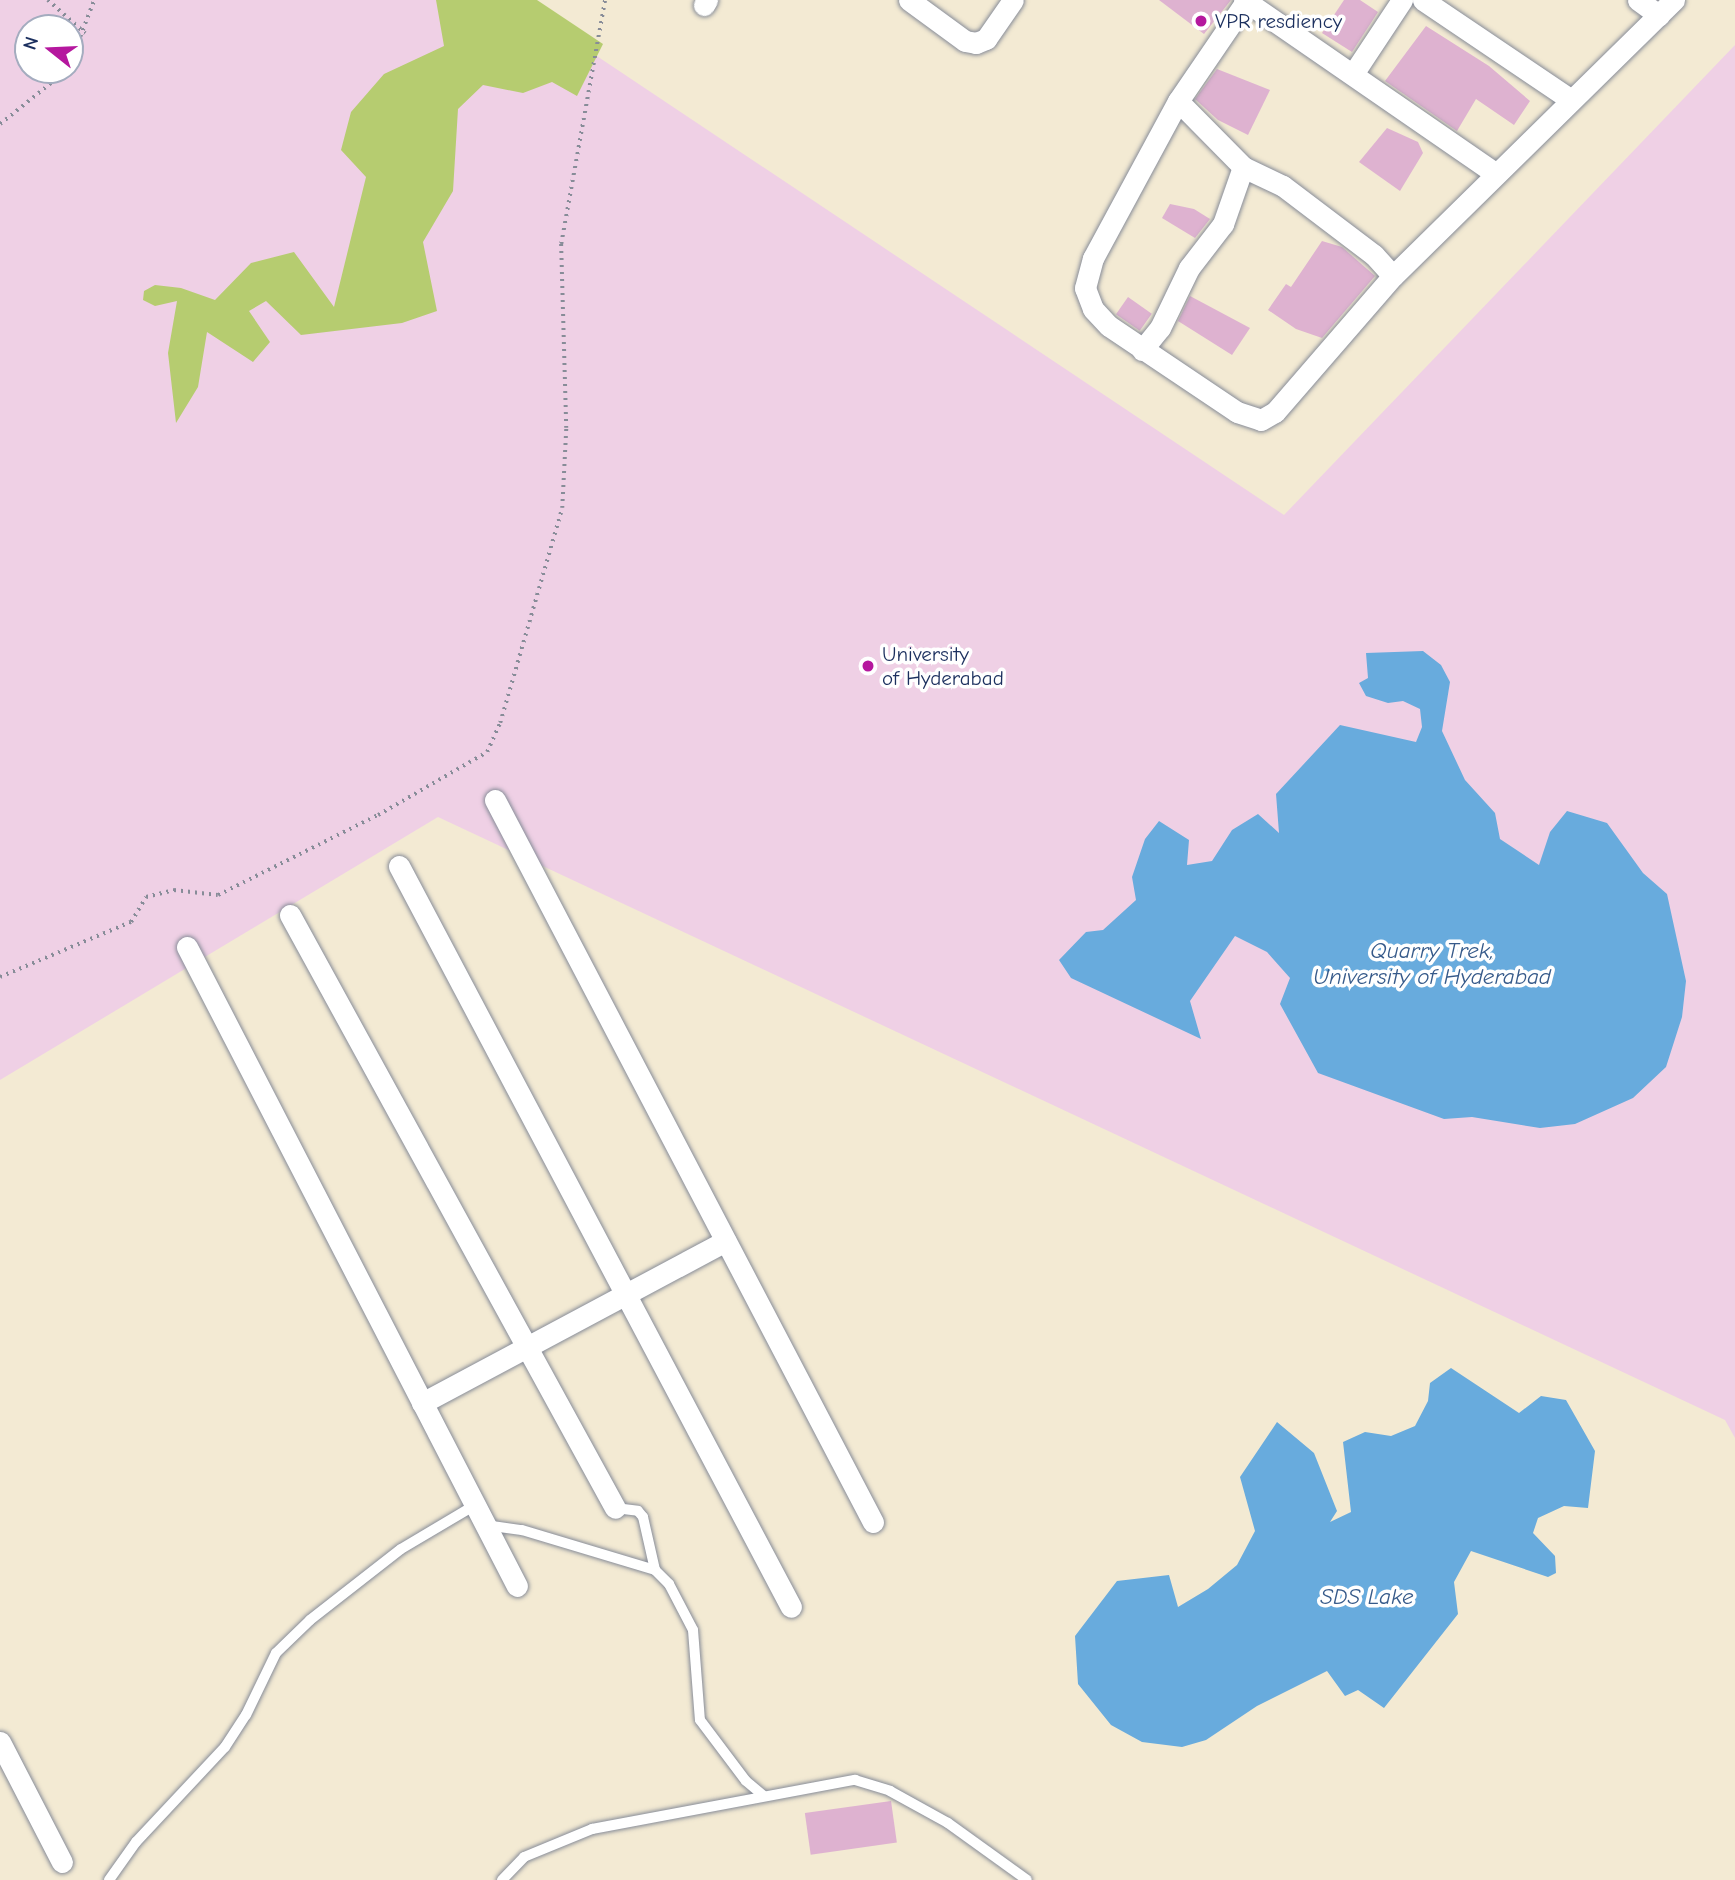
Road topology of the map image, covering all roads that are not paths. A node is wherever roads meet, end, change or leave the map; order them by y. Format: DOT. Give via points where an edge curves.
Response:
graph roads {
  1 [pos="909,0"];
  2 [pos="1013,0"];
  3 [pos="1402,0"];
  4 [pos="1423,0"];
  5 [pos="1638,0"];
  6 [pos="1246,1"];
  7 [pos="1666,8"];
  8 [pos="1353,74"];
  9 [pos="1570,99"];
  10 [pos="1178,102"];
  11 [pos="1243,167"];
  12 [pos="1496,174"];
  13 [pos="1393,276"];
  14 [pos="1142,350"];
  15 [pos="495,800"];
  16 [pos="399,866"];
  17 [pos="290,915"];
  18 [pos="187,947"];
  19 [pos="726,1241"];
  20 [pos="625,1293"];
  21 [pos="526,1346"];
  22 [pos="422,1403"];
  23 [pos="475,1505"];
  24 [pos="615,1508"];
  25 [pos="873,1522"];
  26 [pos="485,1525"];
  27 [pos="655,1570"];
  28 [pos="517,1586"];
  29 [pos="791,1607"];
  30 [pos="0,1742"];
  31 [pos="764,1796"];
  32 [pos="62,1862"];
  33 [pos="109,1880"];
  34 [pos="502,1880"];
  35 [pos="1027,1880"];
  1 -- 2 [label="street" via="965,41 976,43 986,39"];
  3 -- 8 [label="street"];
  4 -- 9 [label="street"];
  5 -- 7 [label="street"];
  6 -- 8 [label="street"];
  6 -- 10 [label="street"];
  7 -- 9 [label="street"];
  8 -- 12 [label="street"];
  9 -- 12 [label="street"];
  10 -- 11 [label="street"];
  10 -- 14 [label="street" via="1093,258 1085,288 1093,309"];
  11 -- 13 [label="street" via="1283,186 1374,255"];
  11 -- 14 [label="street" via="1223,224 1189,268 1160,328"];
  12 -- 13 [label="street"];
  13 -- 14 [label="street" via="1275,412 1261,421 1237,412"];
  15 -- 19 [label="street"];
  16 -- 20 [label="street"];
  17 -- 21 [label="street"];
  18 -- 22 [label="street"];
  19 -- 20 [label="street"];
  19 -- 25 [label="street"];
  20 -- 21 [label="street"];
  20 -- 29 [label="street"];
  21 -- 22 [label="street"];
  21 -- 24 [label="street"];
  22 -- 23 [label="street"];
  23 -- 26 [label="street"];
  23 -- 33 [label="lane" via="401,1549 310,1620 276,1653 225,1747 136,1842"];
  24 -- 27 [label="lane" via="638,1511 643,1517"];
  26 -- 27 [label="lane" via="522,1530"];
  26 -- 28 [label="street"];
  27 -- 31 [label="lane" via="669,1584 693,1630 700,1720 746,1781"];
  30 -- 32 [label="street"];
  31 -- 34 [label="lane" via="592,1829 524,1857"];
  31 -- 35 [label="lane" via="855,1780 890,1791 948,1823"];
}
